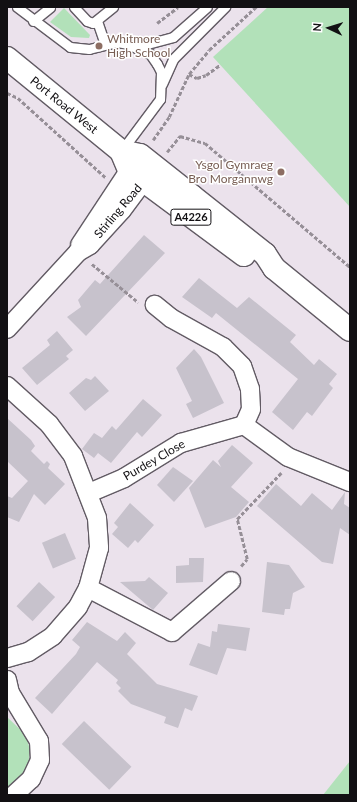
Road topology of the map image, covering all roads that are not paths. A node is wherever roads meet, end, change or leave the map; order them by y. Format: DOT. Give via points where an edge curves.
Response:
graph roads {
  1 [pos="17,7"];
  2 [pos="50,7"];
  3 [pos="74,7"];
  4 [pos="112,7"];
  5 [pos="207,7"];
  6 [pos="225,7"];
  7 [pos="33,21"];
  8 [pos="97,21"];
  9 [pos="105,44"];
  10 [pos="136,47"];
  11 [pos="7,58"];
  12 [pos="162,85"];
  13 [pos="143,161"];
  14 [pos="78,252"];
  15 [pos="155,305"];
  16 [pos="7,329"];
  17 [pos="350,330"];
  18 [pos="7,386"];
  19 [pos="244,425"];
  20 [pos="350,482"];
  21 [pos="89,494"];
  22 [pos="231,581"];
  23 [pos="88,588"];
  24 [pos="7,658"];
  25 [pos="7,680"];
  26 [pos="14,795"];
  1 -- 7 [label="lane"];
  2 -- 7 [label="lane"];
  3 -- 8 [label="lane" via="87,21"];
  4 -- 8 [label="lane"];
  5 -- 10 [label="lane" via="174,37"];
  6 -- 12 [label="lane" via="173,59"];
  7 -- 9 [label="lane" via="70,47 89,49"];
  8 -- 9 [label="lane"];
  9 -- 10 [label="lane" via="117,42"];
  10 -- 12 [label="lane" via="150,54 157,64"];
  11 -- 13 [label="main road, Port Road West / A4226"];
  12 -- 13 [label="lane"];
  13 -- 14 [label="street, Stirling Road" via="90,244"];
  13 -- 14 [label="street, Stirling Road" via="116,188 83,236"];
  13 -- 17 [label="main road, Port Road West / A4226" via="257,264 274,268"];
  14 -- 16 [label="street, Stirling Road"];
  15 -- 19 [label="street" via="171,318 223,346 242,366 251,409"];
  18 -- 21 [label="street" via="49,424 73,456"];
  19 -- 20 [label="street" via="288,457"];
  19 -- 21 [label="street, Purdey Close" via="181,443 124,478"];
  21 -- 23 [label="street" via="97,518 99,548"];
  22 -- 23 [label="street" via="172,632"];
  23 -- 24 [label="street" via="78,607 53,636 28,652"];
  25 -- 26 [label="street" via="10,693 39,741 40,760 31,779"];
}
